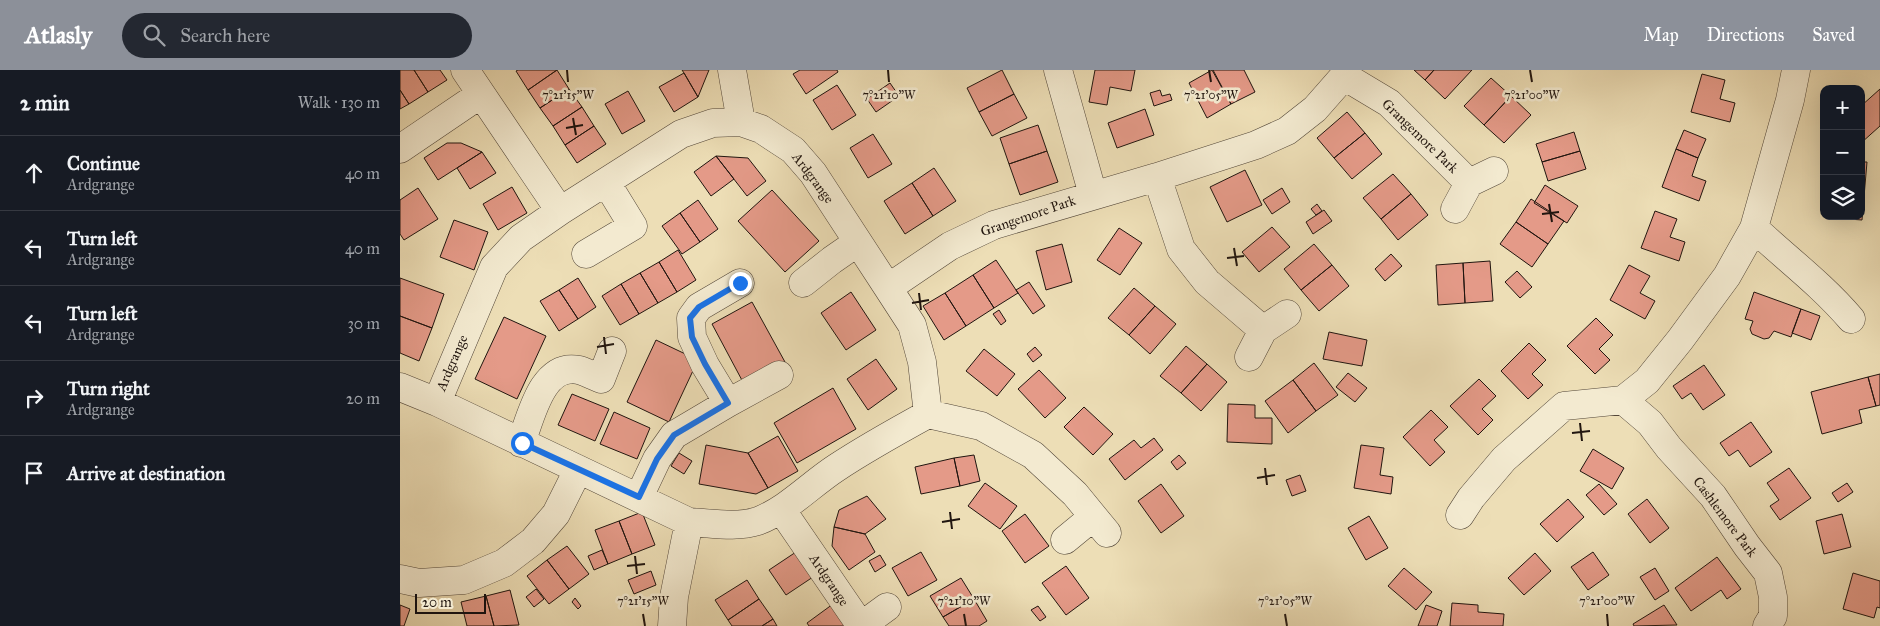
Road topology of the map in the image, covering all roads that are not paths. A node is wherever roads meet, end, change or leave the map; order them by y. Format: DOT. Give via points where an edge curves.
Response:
graph roads {
  1 [pos="465,70"];
  2 [pos="732,70"];
  3 [pos="1058,70"];
  4 [pos="1796,70"];
  5 [pos="1344,73"];
  6 [pos="481,94"];
  7 [pos="741,122"];
  8 [pos="400,149"];
  9 [pos="1494,171"];
  10 [pos="1157,177"];
  11 [pos="606,182"];
  12 [pos="1469,184"];
  13 [pos="1093,195"];
  14 [pos="1455,209"];
  15 [pos="560,211"];
  16 [pos="1754,228"];
  17 [pos="858,242"];
  18 [pos="586,254"];
  19 [pos="740,283"];
  20 [pos="803,283"];
  21 [pos="888,288"];
  22 [pos="1287,314"];
  23 [pos="1851,319"];
  24 [pos="1263,330"];
  25 [pos="612,351"];
  26 [pos="1249,357"];
  27 [pos="779,375"];
  28 [pos="400,387"];
  29 [pos="1623,400"];
  30 [pos="437,402"];
  31 [pos="728,403"];
  32 [pos="928,414"];
  33 [pos="522,443"];
  34 [pos="578,470"];
  35 [pos="639,497"];
  36 [pos="781,509"];
  37 [pos="1460,515"];
  38 [pos="689,522"];
  39 [pos="1064,540"];
  40 [pos="400,579"];
  41 [pos="887,607"];
  42 [pos="672,626"];
  43 [pos="861,626"];
  44 [pos="1767,626"];
  1 -- 6 [label="street"];
  2 -- 7 [label="street"];
  3 -- 13 [label="street, Grangemore Park"];
  4 -- 16 [label="street"];
  5 -- 10 [label="street, Grangemore Park" via="1315,109 1287,130 1256,146"];
  5 -- 12 [label="street, Grangemore Park" via="1389,103"];
  6 -- 8 [label="street"];
  6 -- 15 [label="street"];
  7 -- 11 [label="street, Ardgrange" via="713,124 681,134"];
  7 -- 17 [label="street, Ardgrange" via="761,129 793,150 813,173"];
  9 -- 12 [label="street, Grangemore Park"];
  10 -- 13 [label="street, Grangemore Park"];
  10 -- 24 [label="street" via="1181,249 1207,282"];
  11 -- 15 [label="street, Ardgrange"];
  11 -- 18 [label="street" via="633,226"];
  12 -- 14 [label="street, Grangemore Park"];
  13 -- 21 [label="street, Grangemore Park" via="994,225 950,246"];
  15 -- 30 [label="street, Ardgrange" via="521,238 494,267"];
  16 -- 23 [label="street" via="1832,296"];
  16 -- 29 [label="street" via="1727,276 1680,340 1647,381"];
  17 -- 20 [label="street"];
  17 -- 21 [label="street, Ardgrange"];
  19 -- 31 [label="street" via="699,307 690,318 692,337"];
  21 -- 32 [label="street, Ardgrange" via="912,325 922,362"];
  22 -- 24 [label="street"];
  24 -- 26 [label="street"];
  25 -- 33 [label="street" via="601,379 577,370 562,370 548,379 537,399"];
  27 -- 31 [label="street"];
  28 -- 30 [label="street, Ardgrange"];
  29 -- 37 [label="street" via="1564,406 1504,459"];
  29 -- 44 [label="street, Cashlemore Park" via="1650,423 1713,496 1768,573 1773,616"];
  30 -- 33 [label="street, Ardgrange"];
  31 -- 35 [label="street" via="674,435 657,459"];
  32 -- 36 [label="street, Ardgrange" via="835,469"];
  32 -- 39 [label="street" via="981,426 1033,455 1075,494 1100,525"];
  33 -- 34 [label="street, Ardgrange"];
  34 -- 35 [label="street, Ardgrange"];
  34 -- 40 [label="street" via="556,514 533,541 504,563 464,580 419,582"];
  35 -- 38 [label="street, Ardgrange"];
  36 -- 38 [label="street, Ardgrange" via="748,523"];
  36 -- 43 [label="street, Ardgrange"];
  38 -- 42 [label="street" via="674,597"];
  41 -- 43 [label="street, Ardgrange"];
}
